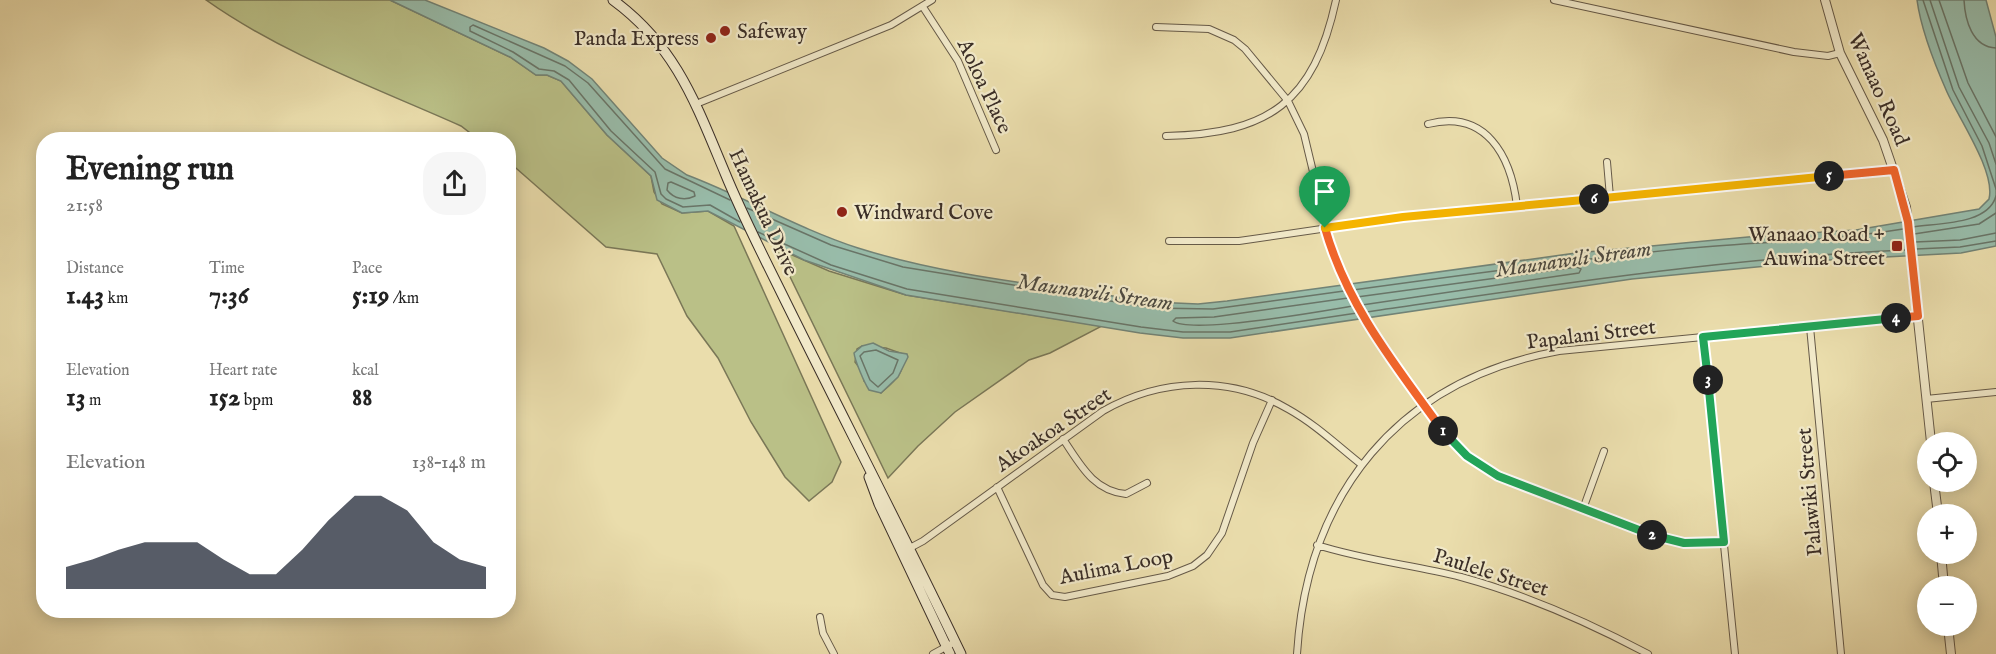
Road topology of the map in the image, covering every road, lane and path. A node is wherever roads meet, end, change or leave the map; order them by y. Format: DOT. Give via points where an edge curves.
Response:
graph roads {
  1 [pos="613,0"];
  2 [pos="932,0"];
  3 [pos="1336,0"];
  4 [pos="1554,0"];
  5 [pos="1825,0"];
  6 [pos="923,7"];
  7 [pos="1155,27"];
  8 [pos="1840,53"];
  9 [pos="1288,101"];
  10 [pos="696,104"];
  11 [pos="1428,124"];
  12 [pos="1166,136"];
  13 [pos="996,150"];
  14 [pos="1607,162"];
  15 [pos="1894,170"];
  16 [pos="1610,197"];
  17 [pos="1518,206"];
  18 [pos="1325,228"];
  19 [pos="1169,241"];
  20 [pos="1918,316"];
  21 [pos="1810,327"];
  22 [pos="1703,337"];
  23 [pos="1996,392"];
  24 [pos="1926,399"];
  25 [pos="1272,400"];
  26 [pos="1425,405"];
  27 [pos="1930,432"];
  28 [pos="1063,440"];
  29 [pos="1604,451"];
  30 [pos="1362,465"];
  31 [pos="1147,483"];
  32 [pos="997,487"];
  33 [pos="1583,509"];
  34 [pos="1724,542"];
  35 [pos="1317,544"];
  36 [pos="906,550"];
  37 [pos="820,617"];
  38 [pos="1949,636"];
  39 [pos="950,647"];
  40 [pos="834,654"];
  41 [pos="933,654"];
  42 [pos="961,654"];
  43 [pos="1297,654"];
  44 [pos="1648,654"];
  45 [pos="1735,654"];
  46 [pos="1841,654"];
  47 [pos="1951,654"];
  1 -- 10 [label="main road, Hamakua Drive" via="661,44"];
  2 -- 6 [label="street"];
  3 -- 9 [label="street" via="1314,68"];
  4 -- 8 [label="street" via="1794,52 1828,56"];
  5 -- 8 [label="street, Wanaao Road"];
  6 -- 10 [label="street" via="891,25"];
  6 -- 13 [label="street, Aoloa Place" via="958,62"];
  7 -- 9 [label="street" via="1209,29 1234,40"];
  8 -- 15 [label="street, Wanaao Road"];
  9 -- 12 [label="street" via="1266,116 1228,131"];
  9 -- 18 [label="street" via="1306,141"];
  10 -- 36 [label="main road, Hamakua Drive" via="763,255 861,454 879,504"];
  11 -- 17 [label="street" via="1457,120 1487,136 1508,162"];
  14 -- 16 [label="street"];
  15 -- 16 [label="street"];
  15 -- 20 [label="street, Wanaao Road" via="1906,207"];
  16 -- 17 [label="street"];
  17 -- 18 [label="street"];
  18 -- 19 [label="street" via="1239,241"];
  18 -- 26 [label="street" via="1340,273 1364,321"];
  20 -- 21 [label="street, Papalani Street"];
  20 -- 24 [label="street, Wanaao Road"];
  21 -- 22 [label="street, Papalani Street"];
  21 -- 46 [label="street, Palawiki Street"];
  22 -- 26 [label="street, Papalani Street" via="1531,357 1476,376"];
  22 -- 34 [label="street"];
  23 -- 24 [label="street"];
  24 -- 27 [label="street, Wanaao Road"];
  25 -- 28 [label="street, Akoakoa Street" via="1225,386 1169,386 1116,404"];
  25 -- 30 [label="street, Akoakoa Street"];
  25 -- 32 [label="street, Aulima Loop" via="1222,533 1200,561 1177,573 1070,597 1052,595 1043,585"];
  26 -- 30 [label="street, Papalani Street" via="1389,435"];
  26 -- 33 [label="street" via="1457,447 1480,466"];
  28 -- 31 [label="street" via="1089,477 1101,486 1126,494"];
  28 -- 32 [label="street, Akoakoa Street"];
  29 -- 33 [label="street"];
  30 -- 35 [label="street, Papalani Street" via="1341,495"];
  32 -- 36 [label="street, Akoakoa Street"];
  33 -- 34 [label="street" via="1671,541"];
  34 -- 45 [label="street"];
  35 -- 43 [label="street, Papalani Street" via="1301,603"];
  35 -- 44 [label="street, Paulele Street" via="1358,557 1496,587 1572,616"];
  36 -- 39 [label="main road, Hamakua Drive"];
  37 -- 40 [label="street"];
  38 -- 47 [label="street"];
  39 -- 41 [label="street"];
  39 -- 42 [label="main road, Hamakua Drive"];
}
